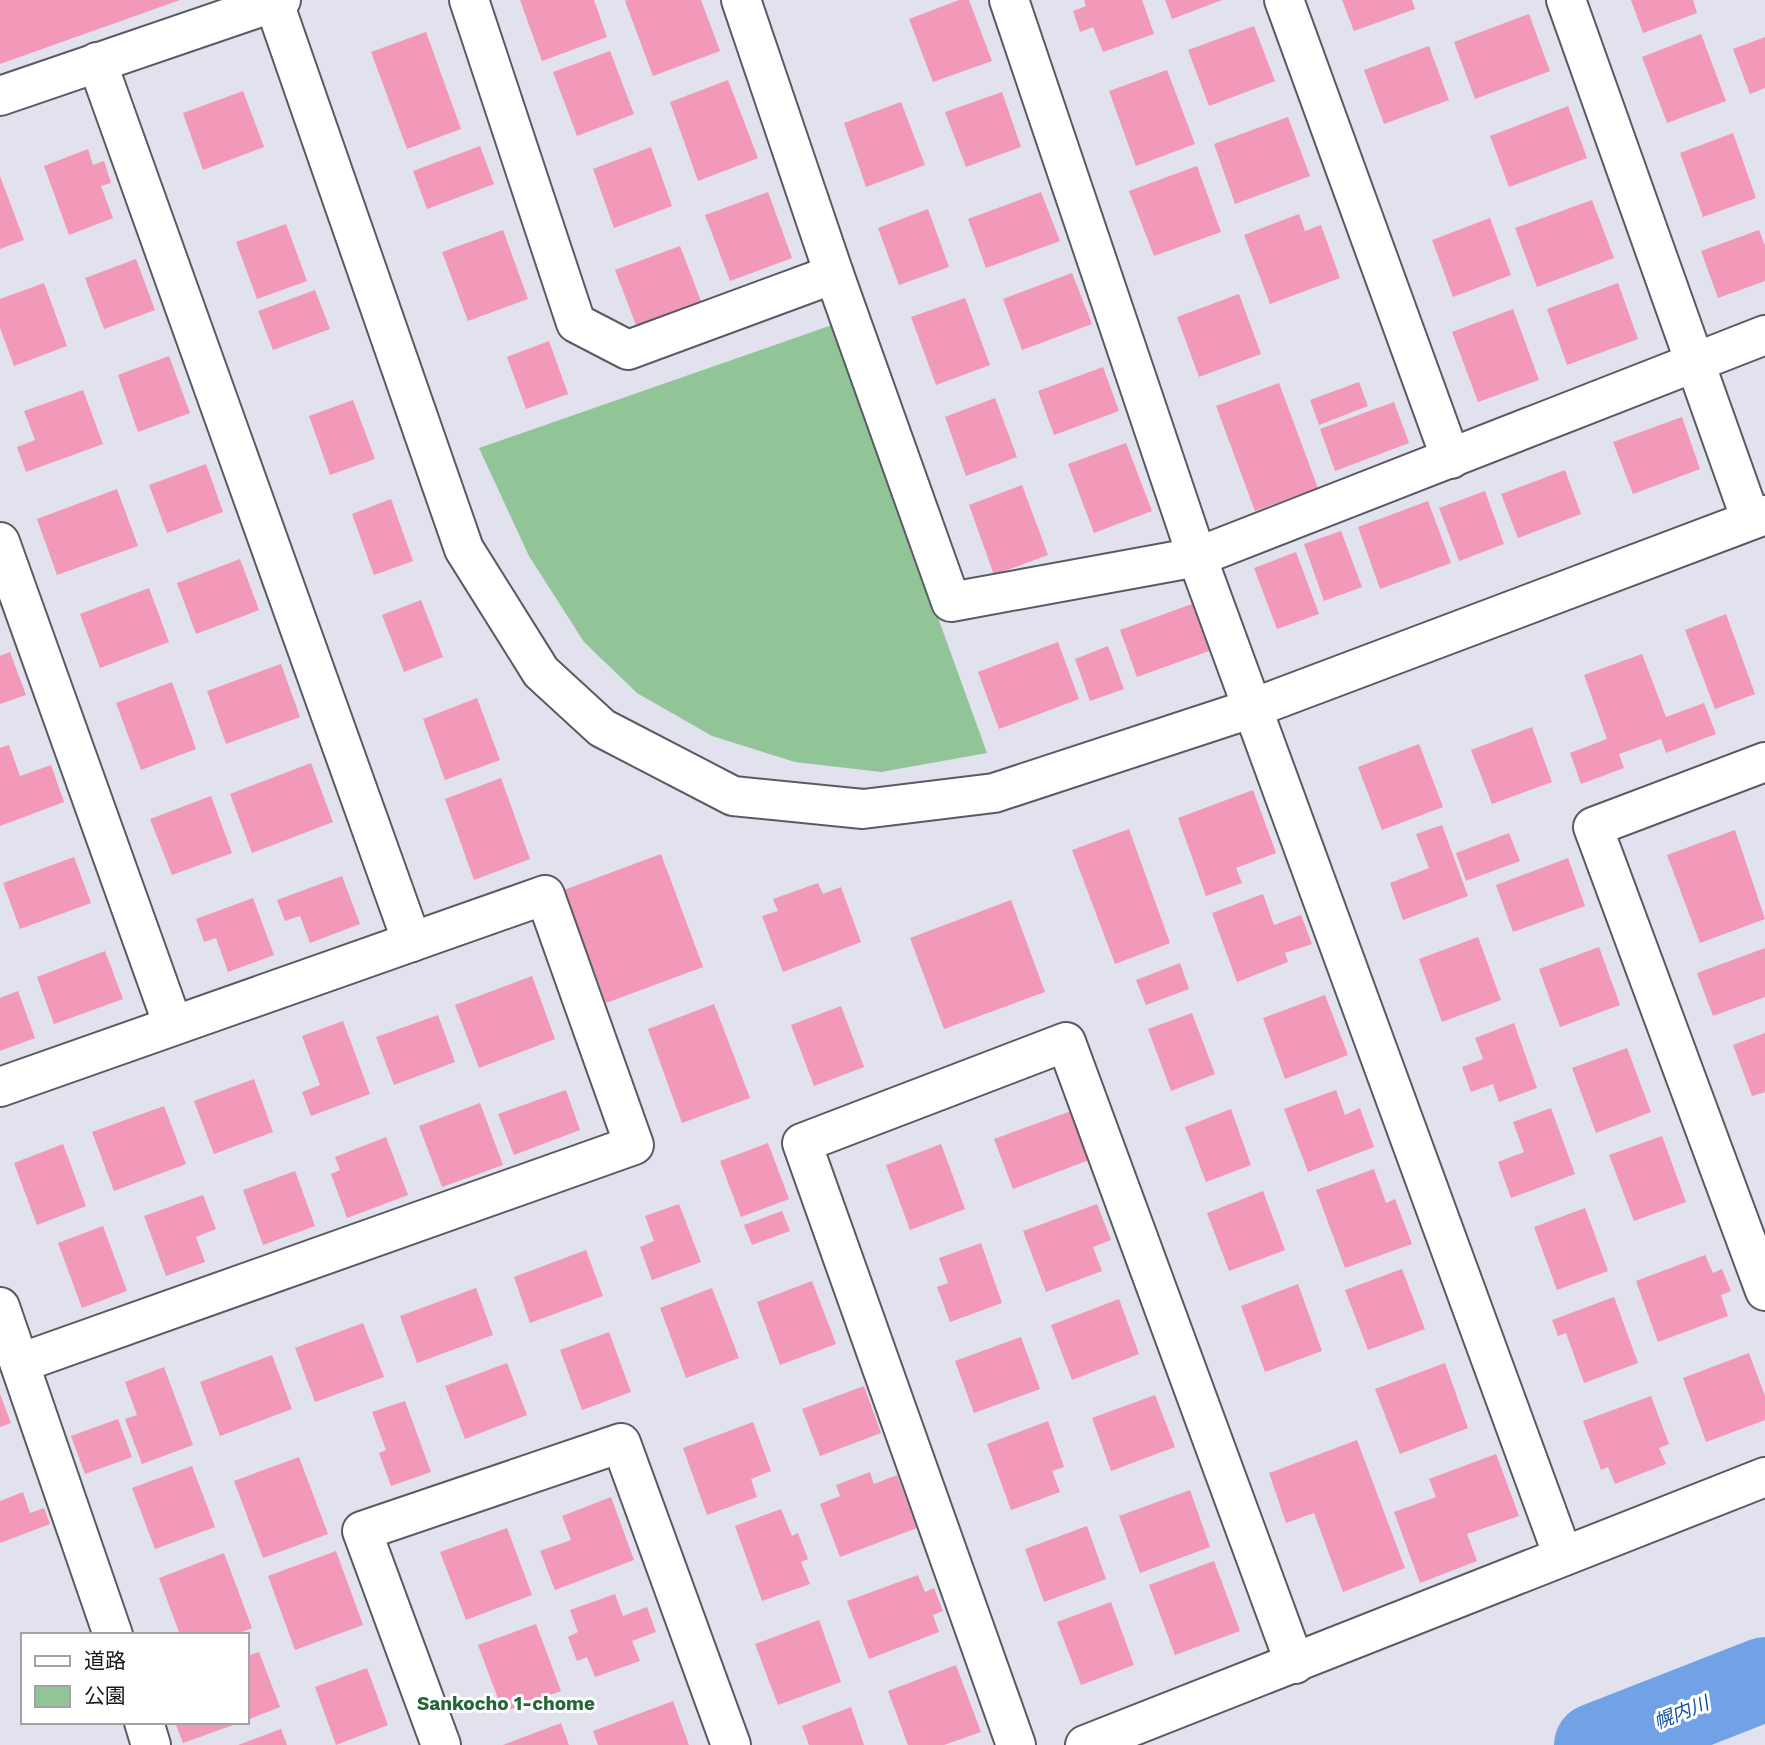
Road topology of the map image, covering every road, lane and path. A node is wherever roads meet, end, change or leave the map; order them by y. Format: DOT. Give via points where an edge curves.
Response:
graph roads {
  1 [pos="469,0"];
  2 [pos="741,0"];
  3 [pos="1009,0"];
  4 [pos="1284,0"];
  5 [pos="1566,0"];
  6 [pos="276,1"];
  7 [pos="97,62"];
  8 [pos="0,96"];
  9 [pos="834,274"];
  10 [pos="1765,335"];
  11 [pos="1695,363"];
  12 [pos="1451,459"];
  13 [pos="1758,517"];
  14 [pos="0,542"];
  15 [pos="1197,557"];
  16 [pos="1253,708"];
  17 [pos="1765,762"];
  18 [pos="412,942"];
  19 [pos="173,1025"];
  20 [pos="0,1087"];
  21 [pos="1765,1291"];
  22 [pos="0,1307"];
  23 [pos="20,1363"];
  24 [pos="1765,1477"];
  25 [pos="1563,1556"];
  26 [pos="113,1633"];
  27 [pos="1295,1664"];
  28 [pos="145,1724"];
  29 [pos="151,1745"];
  30 [pos="441,1745"];
  31 [pos="731,1745"];
  32 [pos="1016,1745"];
  33 [pos="1085,1745"];
  1 -- 9 [label="street" via="576,323 628,349"];
  2 -- 9 [label="street"];
  3 -- 15 [label="street"];
  4 -- 12 [label="street"];
  5 -- 11 [label="street"];
  6 -- 7 [label="street"];
  6 -- 16 [label="street" via="464,549 541,672 602,728 733,796 863,809 994,793"];
  7 -- 8 [label="street"];
  7 -- 18 [label="street"];
  9 -- 15 [label="street" via="951,603"];
  10 -- 11 [label="street"];
  11 -- 12 [label="street"];
  11 -- 13 [label="street"];
  12 -- 15 [label="street"];
  13 -- 16 [label="street"];
  14 -- 19 [label="street"];
  15 -- 16 [label="street"];
  16 -- 25 [label="street"];
  17 -- 21 [label="street" via="1593,827"];
  18 -- 19 [label="street"];
  18 -- 23 [label="street" via="545,895 634,1145"];
  19 -- 20 [label="street"];
  22 -- 23 [label="street"];
  23 -- 26 [label="street"];
  24 -- 25 [label="street"];
  25 -- 27 [label="street"];
  27 -- 32 [label="street" via="1066,1042 802,1143"];
  27 -- 33 [label="street"];
  28 -- 29 [label="street"];
  30 -- 31 [label="street" via="362,1531 621,1443"];
}
